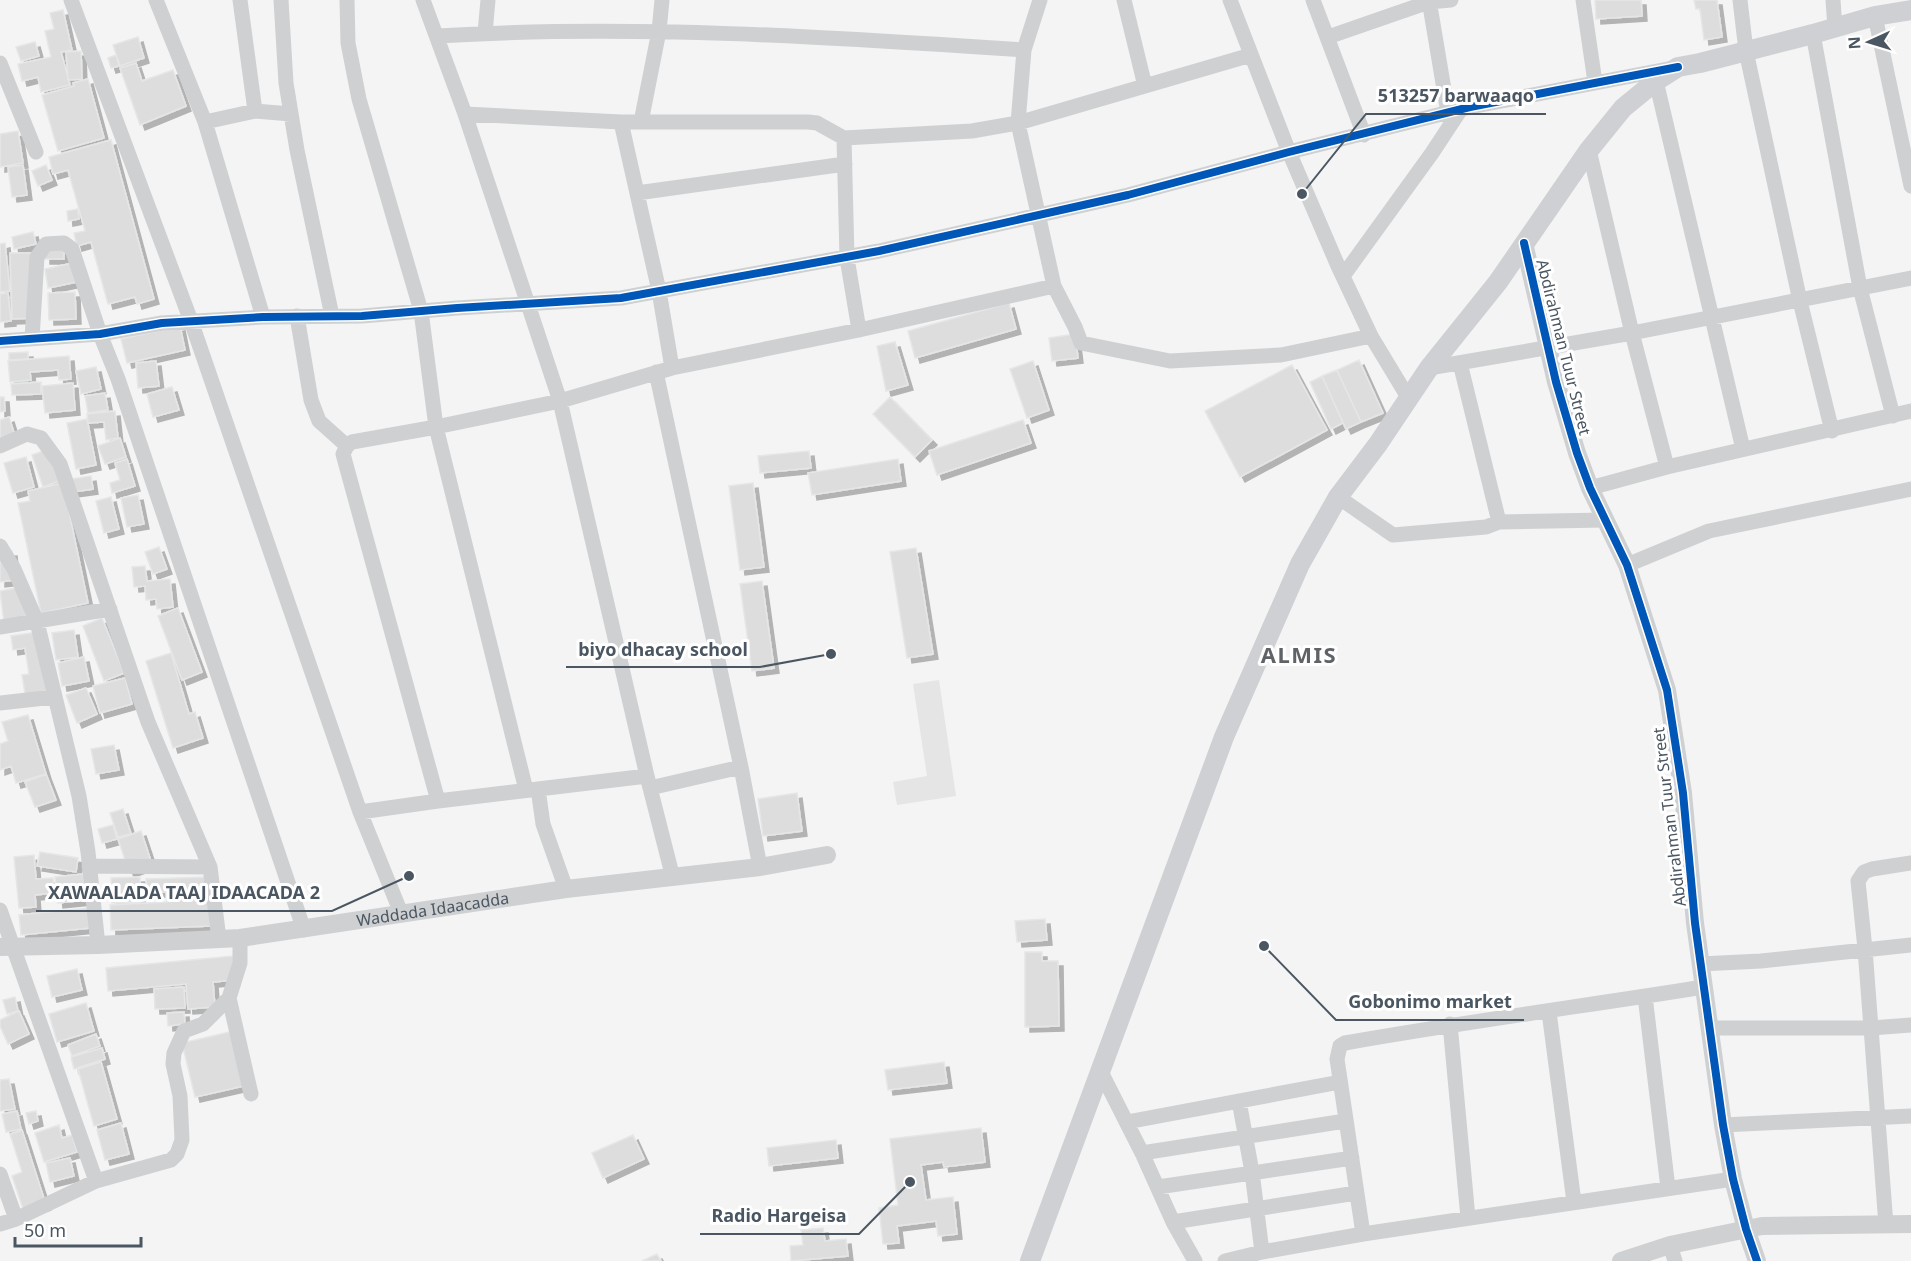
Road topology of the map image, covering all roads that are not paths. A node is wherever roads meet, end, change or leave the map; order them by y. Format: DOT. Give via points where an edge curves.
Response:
graph roads {
  1 [pos="71,0"];
  2 [pos="156,0"];
  3 [pos="240,0"];
  4 [pos="280,0"];
  5 [pos="347,0"];
  6 [pos="423,0"];
  7 [pos="488,0"];
  8 [pos="662,0"];
  9 [pos="1040,0"];
  10 [pos="1124,0"];
  11 [pos="1230,0"];
  12 [pos="1313,0"];
  13 [pos="1451,0"];
  14 [pos="1583,0"];
  15 [pos="1740,0"];
  16 [pos="1833,0"];
  17 [pos="1429,1"];
  18 [pos="1911,10"];
  19 [pos="1875,16"];
  20 [pos="1835,28"];
  21 [pos="659,31"];
  22 [pos="485,33"];
  23 [pos="1813,34"];
  24 [pos="437,36"];
  25 [pos="1328,37"];
  26 [pos="1024,50"];
  27 [pos="1746,51"];
  28 [pos="1251,55"];
  29 [pos="0,63"];
  30 [pos="1678,67"];
  31 [pos="1656,81"];
  32 [pos="1595,82"];
  33 [pos="1145,86"];
  34 [pos="255,111"];
  35 [pos="1454,111"];
  36 [pos="291,114"];
  37 [pos="465,114"];
  38 [pos="206,122"];
  39 [pos="621,122"];
  40 [pos="641,122"];
  41 [pos="1018,123"];
  42 [pos="1364,135"];
  43 [pos="844,138"];
  44 [pos="1589,150"];
  45 [pos="36,152"];
  46 [pos="1289,152"];
  47 [pos="845,164"];
  48 [pos="1911,186"];
  49 [pos="637,193"];
  50 [pos="1037,216"];
  51 [pos="1524,243"];
  52 [pos="847,258"];
  53 [pos="1343,276"];
  54 [pos="1911,278"];
  55 [pos="1054,286"];
  56 [pos="1860,288"];
  57 [pos="659,291"];
  58 [pos="1800,301"];
  59 [pos="529,304"];
  60 [pos="421,311"];
  61 [pos="297,316"];
  62 [pos="332,316"];
  63 [pos="263,317"];
  64 [pos="1711,318"];
  65 [pos="191,321"];
  66 [pos="859,330"];
  67 [pos="1632,333"];
  68 [pos="100,334"];
  69 [pos="1371,336"];
  70 [pos="32,339"];
  71 [pos="0,341"];
  72 [pos="1548,347"];
  73 [pos="1460,363"];
  74 [pos="672,368"];
  75 [pos="1429,368"];
  76 [pos="656,372"];
  77 [pos="1409,399"];
  78 [pos="560,401"];
  79 [pos="1911,411"];
  80 [pos="1893,416"];
  81 [pos="435,427"];
  82 [pos="1832,430"];
  83 [pos="0,446"];
  84 [pos="347,446"];
  85 [pos="1743,449"];
  86 [pos="1667,466"];
  87 [pos="1590,488"];
  88 [pos="1911,489"];
  89 [pos="1338,497"];
  90 [pos="1605,520"];
  91 [pos="1499,522"];
  92 [pos="0,546"];
  93 [pos="1627,565"];
  94 [pos="110,609"];
  95 [pos="37,622"];
  96 [pos="0,627"];
  97 [pos="54,697"];
  98 [pos="0,703"];
  99 [pos="741,767"];
  100 [pos="648,782"];
  101 [pos="532,790"];
  102 [pos="438,801"];
  103 [pos="360,813"];
  104 [pos="826,855"];
  105 [pos="1911,863"];
  106 [pos="89,867"];
  107 [pos="210,867"];
  108 [pos="760,867"];
  109 [pos="673,878"];
  110 [pos="566,889"];
  111 [pos="0,910"];
  112 [pos="401,913"];
  113 [pos="304,930"];
  114 [pos="240,938"];
  115 [pos="219,939"];
  116 [pos="98,945"];
  117 [pos="1911,945"];
  118 [pos="6,946"];
  119 [pos="1865,949"];
  120 [pos="1700,964"];
  121 [pos="1704,987"];
  122 [pos="1645,996"];
  123 [pos="228,998"];
  124 [pos="1549,1012"];
  125 [pos="1450,1024"];
  126 [pos="1911,1025"];
  127 [pos="1711,1028"];
  128 [pos="1871,1028"];
  129 [pos="1100,1070"];
  130 [pos="1340,1082"];
  131 [pos="251,1094"];
  132 [pos="1239,1101"];
  133 [pos="1911,1116"];
  134 [pos="1878,1117"];
  135 [pos="1345,1121"];
  136 [pos="1127,1122"];
  137 [pos="1723,1125"];
  138 [pos="1245,1138"];
  139 [pos="1143,1153"];
  140 [pos="1352,1158"];
  141 [pos="1252,1172"];
  142 [pos="0,1174"];
  143 [pos="1733,1179"];
  144 [pos="96,1181"];
  145 [pos="1158,1187"];
  146 [pos="1668,1188"];
  147 [pos="1356,1193"];
  148 [pos="1574,1202"];
  149 [pos="1256,1209"];
  150 [pos="1468,1218"];
  151 [pos="16,1219"];
  152 [pos="1173,1222"];
  153 [pos="0,1224"];
  154 [pos="1911,1224"];
  155 [pos="1886,1225"];
  156 [pos="1746,1228"];
  157 [pos="1363,1234"];
  158 [pos="1262,1252"];
  159 [pos="1673,1253"];
  160 [pos="1029,1261"];
  161 [pos="1195,1261"];
  162 [pos="1225,1261"];
  163 [pos="1621,1261"];
  164 [pos="1757,1261"];
  1 -- 65 [label="street"];
  2 -- 38 [label="street"];
  3 -- 34 [label="street"];
  4 -- 36 [label="street"];
  5 -- 60 [label="street" via="348,43 359,99"];
  6 -- 24 [label="street"];
  7 -- 22 [label="street"];
  8 -- 21 [label="street"];
  9 -- 26 [label="street"];
  10 -- 33 [label="street"];
  11 -- 28 [label="street"];
  12 -- 25 [label="street"];
  13 -- 17 [label="street"];
  14 -- 32 [label="street"];
  15 -- 27 [label="street"];
  16 -- 20 [label="street"];
  17 -- 25 [label="street"];
  17 -- 35 [label="street"];
  18 -- 19 [label="main road"];
  19 -- 20 [label="main road"];
  19 -- 48 [label="street"];
  20 -- 23 [label="main road"];
  21 -- 22 [label="street"];
  21 -- 26 [label="street"];
  21 -- 40 [label="street"];
  22 -- 24 [label="street"];
  23 -- 27 [label="main road"];
  23 -- 56 [label="street"];
  24 -- 37 [label="street"];
  25 -- 42 [label="street"];
  26 -- 41 [label="street"];
  27 -- 30 [label="main road"];
  27 -- 58 [label="street"];
  28 -- 33 [label="street"];
  28 -- 46 [label="street"];
  29 -- 45 [label="street"];
  30 -- 31 [label="main road"];
  30 -- 32 [label="street"];
  31 -- 44 [label="main road" via="1623,108"];
  31 -- 64 [label="street"];
  32 -- 35 [label="street"];
  33 -- 41 [label="street"];
  34 -- 36 [label="street"];
  34 -- 38 [label="street"];
  35 -- 42 [label="street"];
  35 -- 53 [label="street" via="1432,153"];
  36 -- 62 [label="street"];
  37 -- 39 [label="street"];
  37 -- 59 [label="street"];
  38 -- 63 [label="street"];
  39 -- 40 [label="street"];
  39 -- 49 [label="street"];
  40 -- 43 [label="street" via="808,122"];
  41 -- 43 [label="street" via="972,131"];
  41 -- 50 [label="street"];
  42 -- 46 [label="street"];
  43 -- 47 [label="street"];
  44 -- 51 [label="main road"];
  44 -- 67 [label="street"];
  46 -- 50 [label="street"];
  46 -- 53 [label="street"];
  47 -- 49 [label="street"];
  47 -- 52 [label="street"];
  49 -- 57 [label="street"];
  50 -- 52 [label="street"];
  50 -- 55 [label="street"];
  51 -- 72 [label="street, Abdirahman Tuur Street"];
  51 -- 75 [label="main road"];
  52 -- 57 [label="street"];
  52 -- 66 [label="street"];
  53 -- 69 [label="street"];
  54 -- 56 [label="street"];
  55 -- 66 [label="street"];
  55 -- 69 [label="street" via="1081,343 1170,361 1281,355"];
  56 -- 58 [label="street"];
  56 -- 80 [label="street"];
  57 -- 59 [label="street" via="621,298"];
  57 -- 74 [label="street"];
  58 -- 64 [label="street"];
  58 -- 82 [label="street"];
  59 -- 60 [label="street"];
  59 -- 78 [label="street"];
  60 -- 62 [label="street"];
  60 -- 81 [label="street"];
  61 -- 62 [label="street"];
  61 -- 63 [label="street"];
  61 -- 84 [label="street" via="311,400 319,421"];
  63 -- 65 [label="street"];
  64 -- 67 [label="street"];
  64 -- 85 [label="street"];
  65 -- 68 [label="street" via="162,322"];
  65 -- 103 [label="street"];
  66 -- 74 [label="street"];
  67 -- 72 [label="street"];
  67 -- 86 [label="street"];
  68 -- 70 [label="street"];
  68 -- 70 [label="street" via="72,249 54,242 46,244 37,257"];
  68 -- 113 [label="street"];
  69 -- 77 [label="street"];
  70 -- 71 [label="street"];
  72 -- 73 [label="street"];
  72 -- 87 [label="street, Abdirahman Tuur Street"];
  73 -- 75 [label="street"];
  73 -- 91 [label="street"];
  74 -- 76 [label="street"];
  75 -- 77 [label="main road"];
  76 -- 78 [label="street"];
  76 -- 99 [label="street"];
  77 -- 89 [label="main road"];
  78 -- 81 [label="street"];
  78 -- 100 [label="street"];
  79 -- 80 [label="street"];
  80 -- 82 [label="street"];
  81 -- 84 [label="street"];
  81 -- 101 [label="street"];
  82 -- 85 [label="street"];
  83 -- 94 [label="street" via="27,434 41,438 60,464"];
  84 -- 102 [label="street" via="343,454"];
  85 -- 86 [label="street"];
  86 -- 87 [label="street"];
  87 -- 90 [label="street, Abdirahman Tuur Street"];
  88 -- 93 [label="street" via="1709,531"];
  89 -- 91 [label="street" via="1393,535 1486,527"];
  89 -- 129 [label="main road" via="1300,564 1224,737"];
  90 -- 91 [label="street"];
  90 -- 93 [label="street, Abdirahman Tuur Street"];
  92 -- 95 [label="street"];
  93 -- 120 [label="street, Abdirahman Tuur Street" via="1667,690 1683,794"];
  94 -- 95 [label="street"];
  94 -- 107 [label="street" via="148,722"];
  95 -- 96 [label="street"];
  95 -- 97 [label="street"];
  97 -- 98 [label="street"];
  97 -- 106 [label="street" via="79,796"];
  99 -- 100 [label="street"];
  99 -- 108 [label="street"];
  100 -- 101 [label="street"];
  100 -- 109 [label="street"];
  101 -- 102 [label="street"];
  101 -- 110 [label="street"];
  102 -- 103 [label="street"];
  103 -- 112 [label="street"];
  104 -- 108 [label="street, Waddada Idaacadda"];
  105 -- 119 [label="street" via="1872,869 1858,881"];
  106 -- 107 [label="street"];
  106 -- 116 [label="street"];
  107 -- 115 [label="street"];
  108 -- 109 [label="street, Waddada Idaacadda"];
  109 -- 110 [label="street, Waddada Idaacadda"];
  110 -- 112 [label="street, Waddada Idaacadda"];
  111 -- 118 [label="street"];
  112 -- 113 [label="street, Waddada Idaacadda"];
  113 -- 114 [label="street, Waddada Idaacadda"];
  114 -- 115 [label="street, Waddada Idaacadda"];
  114 -- 123 [label="street" via="240,963"];
  115 -- 116 [label="street, Waddada Idaacadda"];
  116 -- 118 [label="street, Waddada Idaacadda"];
  117 -- 119 [label="street"];
  118 -- 144 [label="street"];
  119 -- 120 [label="street"];
  119 -- 128 [label="street"];
  120 -- 121 [label="street, Abdirahman Tuur Street"];
  121 -- 122 [label="street"];
  121 -- 127 [label="street, Abdirahman Tuur Street"];
  122 -- 124 [label="street"];
  122 -- 146 [label="street"];
  123 -- 131 [label="street"];
  123 -- 144 [label="street" via="203,1024 184,1031 174,1053 182,1140 177,1154 171,1160"];
  124 -- 125 [label="street"];
  124 -- 148 [label="street"];
  125 -- 130 [label="street" via="1345,1043 1338,1049"];
  125 -- 150 [label="street"];
  126 -- 128 [label="street"];
  127 -- 128 [label="street"];
  127 -- 137 [label="street, Abdirahman Tuur Street"];
  128 -- 134 [label="street"];
  129 -- 136 [label="street"];
  129 -- 160 [label="main road"];
  130 -- 132 [label="street"];
  130 -- 135 [label="street"];
  132 -- 136 [label="street"];
  132 -- 138 [label="street"];
  133 -- 134 [label="street"];
  134 -- 137 [label="street"];
  134 -- 155 [label="street"];
  135 -- 138 [label="street"];
  135 -- 140 [label="street"];
  136 -- 139 [label="street"];
  137 -- 143 [label="street, Abdirahman Tuur Street"];
  138 -- 139 [label="street"];
  138 -- 141 [label="street"];
  139 -- 145 [label="street"];
  140 -- 141 [label="street"];
  140 -- 147 [label="street"];
  141 -- 145 [label="street"];
  141 -- 149 [label="street"];
  142 -- 151 [label="street"];
  143 -- 146 [label="street"];
  143 -- 156 [label="street, Abdirahman Tuur Street"];
  144 -- 151 [label="street"];
  145 -- 152 [label="street"];
  146 -- 148 [label="street"];
  147 -- 149 [label="street"];
  147 -- 157 [label="street"];
  148 -- 150 [label="street"];
  149 -- 152 [label="street"];
  149 -- 158 [label="street"];
  150 -- 157 [label="street"];
  151 -- 153 [label="street"];
  152 -- 161 [label="street"];
  154 -- 155 [label="street"];
  155 -- 156 [label="street"];
  156 -- 159 [label="street"];
  156 -- 164 [label="street, Abdirahman Tuur Street"];
  157 -- 158 [label="street"];
  158 -- 162 [label="street"];
  159 -- 163 [label="street"];
}
